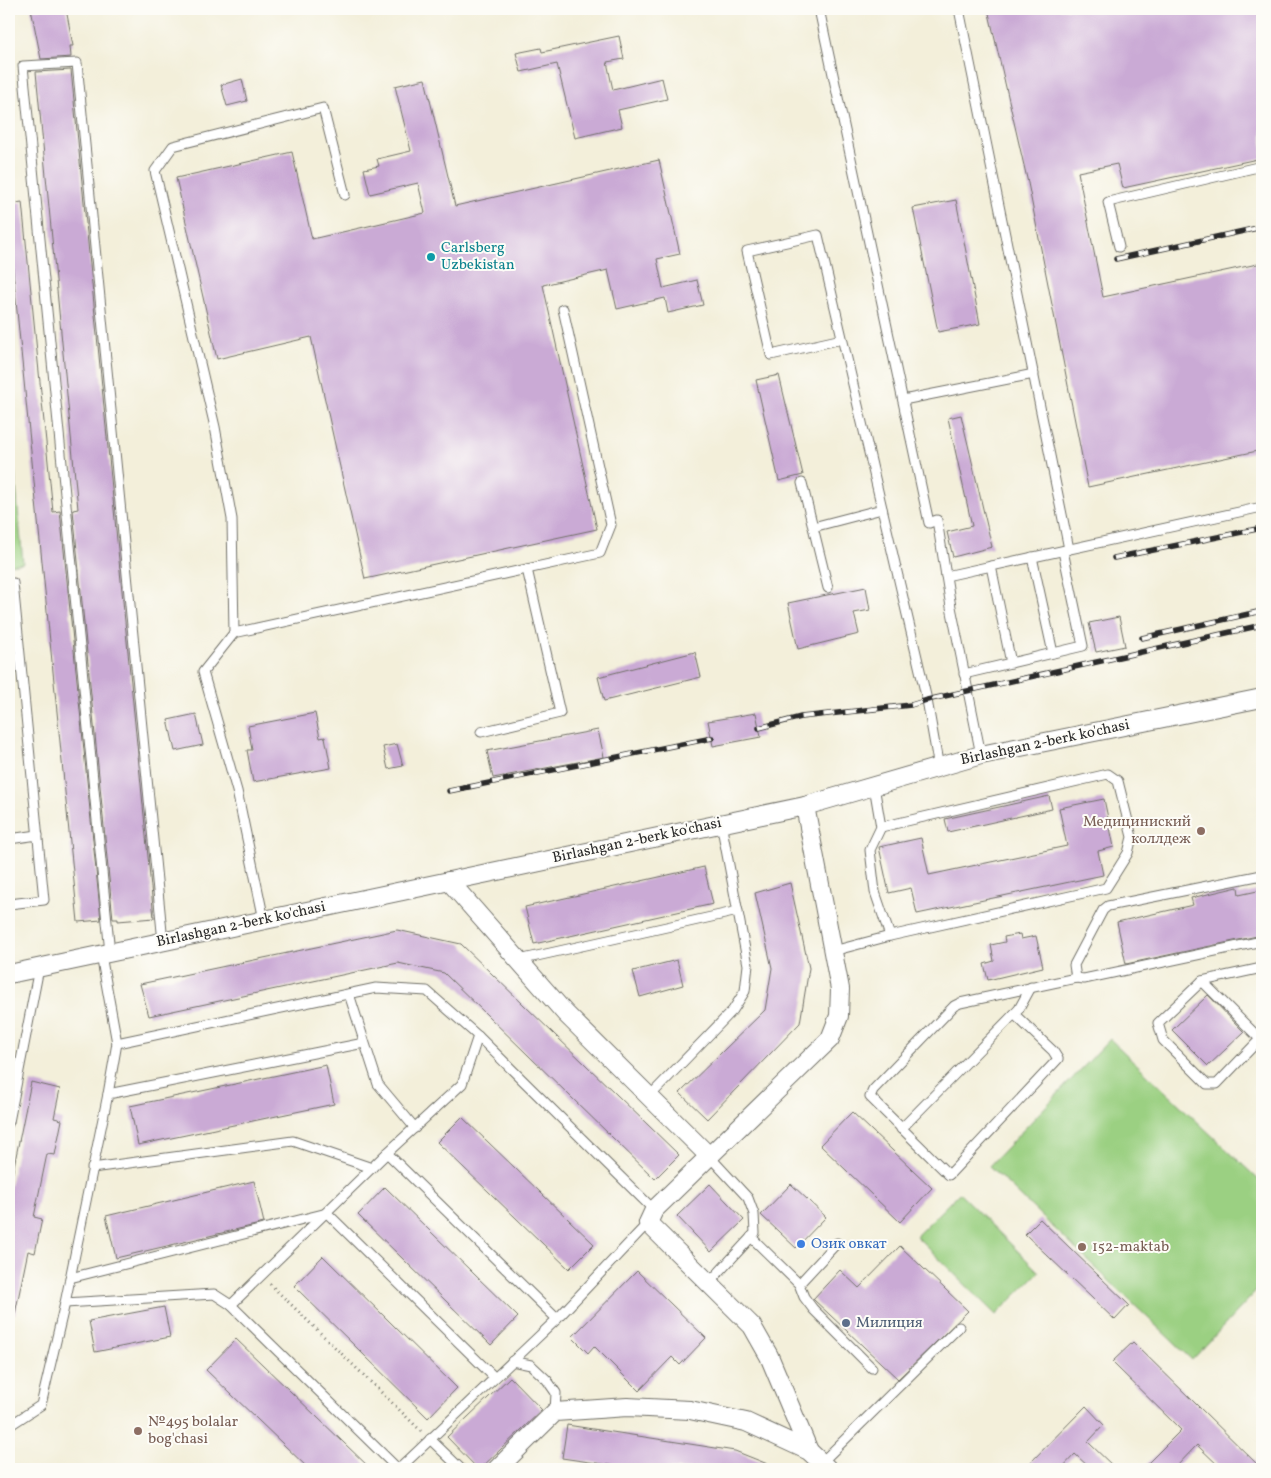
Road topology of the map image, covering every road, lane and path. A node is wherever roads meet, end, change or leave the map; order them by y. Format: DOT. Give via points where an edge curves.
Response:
graph roads {
  1 [pos="819,9"];
  2 [pos="959,9"];
  3 [pos="1262,166"];
  4 [pos="345,195"];
  5 [pos="1119,247"];
  6 [pos="563,309"];
  7 [pos="842,339"];
  8 [pos="1034,374"];
  9 [pos="902,400"];
  10 [pos="802,483"];
  11 [pos="1262,507"];
  12 [pos="882,509"];
  13 [pos="813,527"];
  14 [pos="1066,550"];
  15 [pos="1032,557"];
  16 [pos="991,566"];
  17 [pos="527,569"];
  18 [pos="946,576"];
  19 [pos="9,583"];
  20 [pos="828,588"];
  21 [pos="234,633"];
  22 [pos="1053,653"];
  23 [pos="1011,663"];
  24 [pos="964,674"];
  25 [pos="1262,698"];
  26 [pos="481,732"];
  27 [pos="981,755"];
  28 [pos="939,768"];
  29 [pos="874,786"];
  30 [pos="805,806"];
  31 [pos="721,823"];
  32 [pos="881,827"];
  33 [pos="38,835"];
  34 [pos="9,839"];
  35 [pos="1262,875"];
  36 [pos="449,881"];
  37 [pos="9,904"];
  38 [pos="738,911"];
  39 [pos="264,920"];
  40 [pos="890,936"];
  41 [pos="1262,941"];
  42 [pos="163,942"];
  43 [pos="833,952"];
  44 [pos="106,954"];
  45 [pos="518,960"];
  46 [pos="39,968"];
  47 [pos="1262,968"];
  48 [pos="9,974"];
  49 [pos="1076,978"];
  50 [pos="1202,981"];
  51 [pos="1031,987"];
  52 [pos="349,994"];
  53 [pos="1014,1014"];
  54 [pos="478,1036"];
  55 [pos="1261,1038"];
  56 [pos="117,1043"];
  57 [pos="364,1043"];
  58 [pos="108,1094"];
  59 [pos="649,1097"];
  60 [pos="9,1122"];
  61 [pos="415,1128"];
  62 [pos="902,1129"];
  63 [pos="387,1153"];
  64 [pos="710,1157"];
  65 [pos="92,1168"];
  66 [pos="372,1168"];
  67 [pos="327,1213"];
  68 [pos="651,1217"];
  69 [pos="750,1237"];
  70 [pos="837,1243"];
  71 [pos="262,1276"];
  72 [pos="70,1278"];
  73 [pos="709,1283"];
  74 [pos="799,1284"];
  75 [pos="65,1303"];
  76 [pos="231,1306"];
  77 [pos="557,1319"];
  78 [pos="959,1327"];
  79 [pos="512,1361"];
  80 [pos="872,1368"];
  81 [pos="494,1377"];
  82 [pos="555,1412"];
  83 [pos="9,1426"];
  84 [pos="430,1439"];
  85 [pos="820,1461"];
  86 [pos="398,1469"];
  87 [pos="461,1469"];
  88 [pos="497,1469"];
  1 -- 9 [label="lane"];
  2 -- 8 [label="lane"];
  3 -- 5 [label="lane" via="1108,202"];
  4 -- 21 [label="lane" via="324,108 173,146 155,171 215,427 232,519"];
  6 -- 17 [label="lane" via="611,525 600,554"];
  7 -- 7 [label="lane" via="818,235 747,251 771,355"];
  7 -- 12 [label="lane"];
  8 -- 9 [label="lane"];
  8 -- 14 [label="lane"];
  9 -- 18 [label="lane" via="929,523 937,520"];
  10 -- 13 [label="lane"];
  11 -- 14 [label="lane"];
  12 -- 13 [label="lane"];
  12 -- 28 [label="lane" via="927,700"];
  13 -- 20 [label="lane"];
  14 -- 15 [label="lane"];
  14 -- 22 [label="lane" via="1083,646"];
  15 -- 16 [label="lane"];
  15 -- 22 [label="lane"];
  16 -- 18 [label="lane"];
  16 -- 23 [label="lane"];
  17 -- 21 [label="lane"];
  17 -- 26 [label="lane" via="560,712"];
  18 -- 24 [label="lane"];
  19 -- 33 [label="lane" via="13,583"];
  21 -- 39 [label="lane" via="202,672 238,791"];
  22 -- 23 [label="lane"];
  23 -- 24 [label="lane"];
  24 -- 27 [label="lane"];
  25 -- 27 [label="street, Birlashgan 2-berk ko'chasi"];
  27 -- 28 [label="street, Birlashgan 2-berk ko'chasi"];
  28 -- 29 [label="street, Birlashgan 2-berk ko'chasi"];
  29 -- 30 [label="street, Birlashgan 2-berk ko'chasi"];
  29 -- 32 [label="lane"];
  30 -- 31 [label="street, Birlashgan 2-berk ko'chasi"];
  30 -- 43 [label="street"];
  31 -- 36 [label="street, Birlashgan 2-berk ko'chasi"];
  31 -- 38 [label="lane"];
  32 -- 40 [label="lane" via="870,850 875,892"];
  32 -- 40 [label="lane" via="1108,774 1118,781 1132,837 1128,853 1106,888"];
  33 -- 34 [label="lane"];
  33 -- 37 [label="lane" via="44,900"];
  35 -- 49 [label="lane" via="1108,906 1074,965"];
  36 -- 39 [label="street, Birlashgan 2-berk ko'chasi"];
  36 -- 45 [label="street"];
  38 -- 45 [label="lane"];
  38 -- 59 [label="lane" via="748,965 745,991 733,1010"];
  39 -- 42 [label="street, Birlashgan 2-berk ko'chasi"];
  40 -- 43 [label="lane"];
  41 -- 49 [label="lane"];
  42 -- 44 [label="street, Birlashgan 2-berk ko'chasi"];
  42 -- 44 [label="lane" via="77,64 23,66"];
  43 -- 64 [label="street" via="840,989 838,1016 830,1039"];
  44 -- 46 [label="street, Birlashgan 2-berk ko'chasi"];
  44 -- 56 [label="lane"];
  45 -- 59 [label="street" via="565,1013"];
  46 -- 48 [label="street, Birlashgan 2-berk ko'chasi"];
  46 -- 60 [label="lane"];
  47 -- 50 [label="lane"];
  49 -- 51 [label="lane"];
  50 -- 55 [label="lane"];
  50 -- 55 [label="lane" via="1158,1023 1163,1040 1207,1084 1217,1084"];
  51 -- 53 [label="lane"];
  51 -- 62 [label="lane" via="954,1006 873,1090 870,1097"];
  52 -- 54 [label="lane" via="376,988 427,991"];
  52 -- 56 [label="lane"];
  52 -- 57 [label="lane"];
  53 -- 62 [label="lane"];
  53 -- 62 [label="lane" via="1058,1059 949,1175"];
  54 -- 61 [label="lane" via="462,1084"];
  54 -- 68 [label="lane"];
  56 -- 58 [label="lane"];
  57 -- 58 [label="lane"];
  57 -- 61 [label="lane" via="378,1084"];
  58 -- 65 [label="lane"];
  59 -- 64 [label="street"];
  61 -- 63 [label="lane"];
  63 -- 66 [label="lane"];
  63 -- 77 [label="lane"];
  64 -- 68 [label="street"];
  64 -- 69 [label="lane" via="748,1198 754,1214 755,1233"];
  65 -- 66 [label="lane" via="293,1141"];
  65 -- 72 [label="lane"];
  66 -- 67 [label="lane"];
  67 -- 71 [label="lane"];
  67 -- 72 [label="lane"];
  67 -- 81 [label="lane"];
  68 -- 73 [label="street"];
  68 -- 77 [label="lane"];
  69 -- 73 [label="lane"];
  69 -- 74 [label="lane"];
  70 -- 74 [label="lane"];
  71 -- 76 [label="lane"];
  71 -- 84 [label="path"];
  72 -- 75 [label="lane"];
  73 -- 85 [label="street" via="752,1326"];
  74 -- 80 [label="lane" via="813,1309"];
  75 -- 76 [label="lane" via="214,1294"];
  75 -- 83 [label="lane" via="41,1405"];
  76 -- 86 [label="lane"];
  77 -- 79 [label="lane"];
  78 -- 85 [label="lane"];
  79 -- 81 [label="lane"];
  79 -- 82 [label="lane" via="531,1365 548,1380 556,1393"];
  81 -- 84 [label="lane"];
  82 -- 85 [label="street" via="627,1407 690,1410 746,1422"];
  82 -- 88 [label="street"];
  84 -- 86 [label="lane"];
  84 -- 87 [label="lane"];
}
